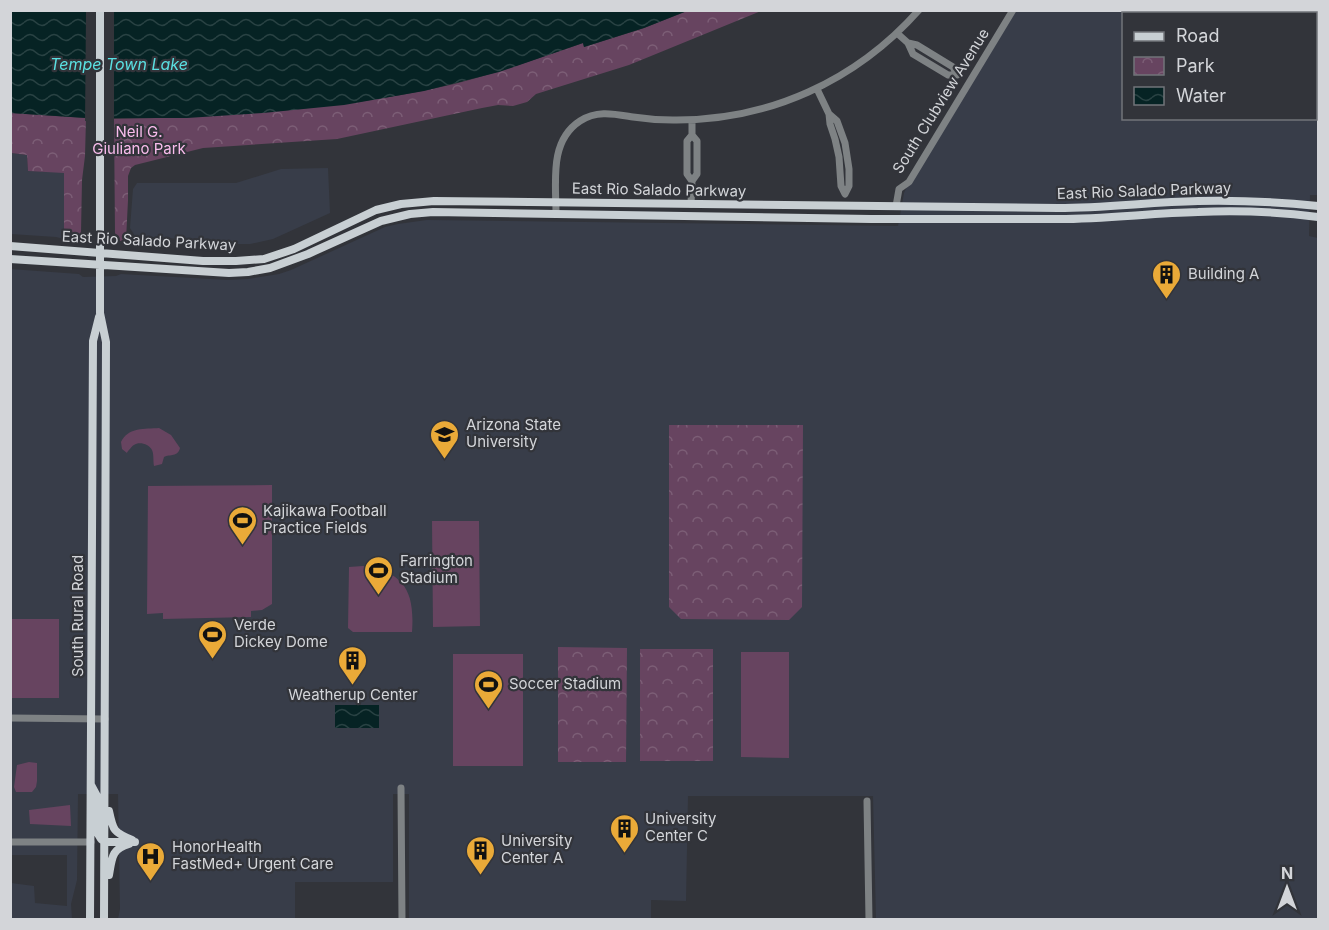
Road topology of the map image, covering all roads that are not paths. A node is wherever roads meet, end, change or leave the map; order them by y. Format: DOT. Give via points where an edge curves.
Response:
graph roads {
  1 [pos="100,10"];
  2 [pos="920,10"];
  3 [pos="1013,10"];
  4 [pos="898,34"];
  5 [pos="969,82"];
  6 [pos="818,89"];
  7 [pos="692,120"];
  8 [pos="556,203"];
  9 [pos="691,204"];
  10 [pos="844,205"];
  11 [pos="896,206"];
  12 [pos="1318,206"];
  13 [pos="556,214"];
  14 [pos="1318,217"];
  15 [pos="844,218"];
  16 [pos="10,246"];
  17 [pos="100,252"];
  18 [pos="10,259"];
  19 [pos="100,264"];
  20 [pos="100,313"];
  21 [pos="10,718"];
  22 [pos="92,718"];
  23 [pos="105,718"];
  24 [pos="91,784"];
  25 [pos="401,788"];
  26 [pos="105,797"];
  27 [pos="867,801"];
  28 [pos="10,842"];
  29 [pos="91,842"];
  30 [pos="105,842"];
  31 [pos="135,842"];
  32 [pos="105,895"];
  33 [pos="90,920"];
  34 [pos="104,920"];
  35 [pos="402,920"];
  36 [pos="869,920"];
  1 -- 17 [label="main road, South Rural Road"];
  2 -- 4 [label="street"];
  3 -- 5 [label="street, South Clubview Avenue"];
  4 -- 5 [label="street" via="953,67 957,75"];
  4 -- 6 [label="street" via="863,62"];
  5 -- 11 [label="street, South Clubview Avenue" via="909,182 899,189"];
  6 -- 7 [label="street" via="768,108"];
  6 -- 10 [label="street" via="830,114"];
  7 -- 8 [label="street" via="607,113 581,120 562,140"];
  7 -- 9 [label="street" via="692,135 687,141"];
  8 -- 9 [label="main road, East Rio Salado Parkway"];
  8 -- 13 [label="street"];
  8 -- 17 [label="main road, East Rio Salado Parkway" via="412,202 366,214 294,249 255,260 203,261"];
  9 -- 10 [label="main road, East Rio Salado Parkway"];
  10 -- 11 [label="main road, East Rio Salado Parkway"];
  10 -- 15 [label="street"];
  11 -- 12 [label="main road, East Rio Salado Parkway" via="1087,208 1223,200"];
  13 -- 15 [label="main road, East Rio Salado Parkway"];
  13 -- 19 [label="main road, East Rio Salado Parkway" via="410,214 381,221 308,255 248,272"];
  14 -- 15 [label="main road, East Rio Salado Parkway" via="1224,211 1088,219"];
  16 -- 17 [label="main road, East Rio Salado Parkway"];
  17 -- 19 [label="main road, South Rural Road"];
  18 -- 19 [label="main road, East Rio Salado Parkway"];
  19 -- 20 [label="main road, South Rural Road"];
  20 -- 22 [label="main road, South Rural Road" via="93,341"];
  20 -- 23 [label="main road, South Rural Road" via="106,342"];
  21 -- 22 [label="street"];
  22 -- 23 [label="street"];
  22 -- 24 [label="main road, South Rural Road"];
  23 -- 26 [label="main road, South Rural Road"];
  24 -- 29 [label="main road, South Rural Road"];
  24 -- 30 [label="main road" via="98,798 98,834"];
  25 -- 35 [label="street"];
  26 -- 30 [label="main road, South Rural Road"];
  26 -- 31 [label="main road" via="114,830"];
  27 -- 36 [label="street"];
  28 -- 29 [label="street"];
  29 -- 33 [label="main road, South Rural Road"];
  30 -- 31 [label="main road"];
  30 -- 32 [label="main road, South Rural Road"];
  31 -- 32 [label="main road" via="114,853"];
  32 -- 34 [label="main road, South Rural Road"];
}
